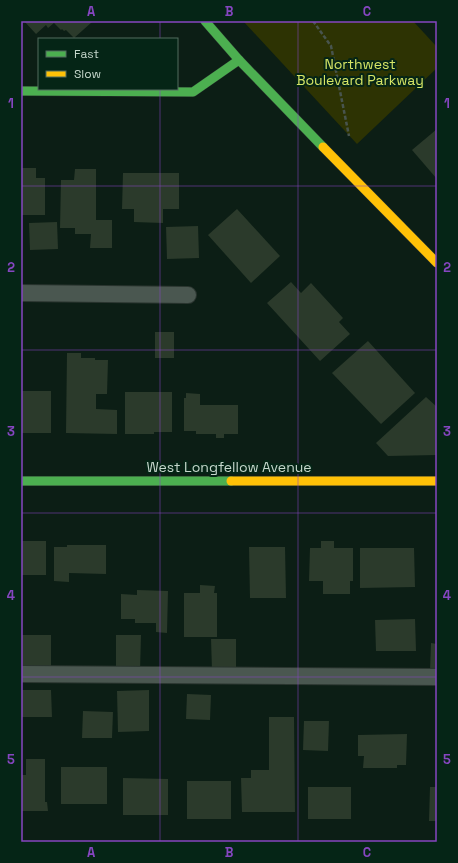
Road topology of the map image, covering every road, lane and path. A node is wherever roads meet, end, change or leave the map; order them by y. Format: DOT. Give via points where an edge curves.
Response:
graph roads {
  1 [pos="205,21"];
  2 [pos="313,21"];
  3 [pos="240,60"];
  4 [pos="21,91"];
  5 [pos="349,136"];
  6 [pos="437,263"];
  7 [pos="21,292"];
  8 [pos="188,295"];
  9 [pos="21,481"];
  10 [pos="437,481"];
  11 [pos="21,674"];
  12 [pos="437,677"];
  1 -- 3 [label="street"];
  2 -- 5 [label="path" via="331,46"];
  3 -- 4 [label="street" via="193,92"];
  3 -- 6 [label="street"];
  7 -- 8 [label="lane"];
  9 -- 10 [label="street, West Longfellow Avenue"];
  11 -- 12 [label="lane"];
}
